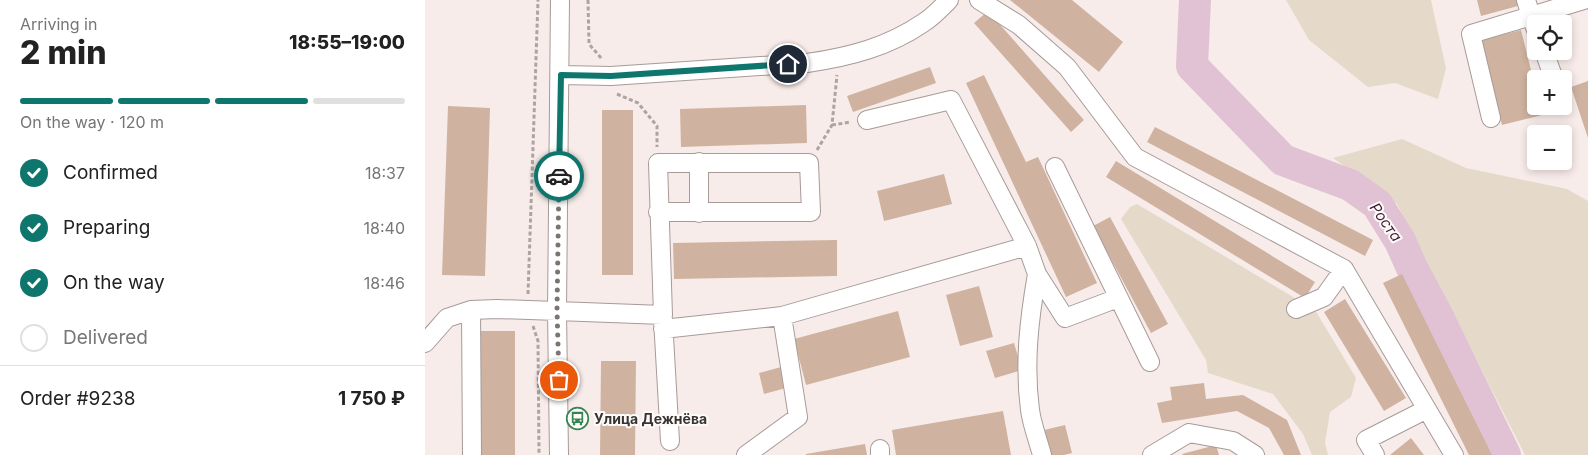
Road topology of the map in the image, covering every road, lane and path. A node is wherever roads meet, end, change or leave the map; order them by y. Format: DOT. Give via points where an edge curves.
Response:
graph roads {
  1 [pos="538,0"];
  2 [pos="560,0"];
  3 [pos="949,0"];
  4 [pos="979,0"];
  5 [pos="1584,0"];
  6 [pos="1531,15"];
  7 [pos="1527,16"];
  8 [pos="839,58"];
  9 [pos="561,75"];
  10 [pos="1491,118"];
  11 [pos="867,120"];
  12 [pos="699,162"];
  13 [pos="809,163"];
  14 [pos="1055,167"];
  15 [pos="658,212"];
  16 [pos="699,213"];
  17 [pos="1027,246"];
  18 [pos="1344,270"];
  19 [pos="1037,274"];
  20 [pos="1118,298"];
  21 [pos="1296,309"];
  22 [pos="471,310"];
  23 [pos="527,310"];
  24 [pos="557,310"];
  25 [pos="781,316"];
  26 [pos="663,322"];
  27 [pos="425,343"];
  28 [pos="1150,362"];
  29 [pos="1427,410"];
  30 [pos="669,441"];
  31 [pos="1235,448"];
  32 [pos="1162,453"];
  33 [pos="472,455"];
  34 [pos="539,455"];
  35 [pos="559,455"];
  36 [pos="746,455"];
  37 [pos="1042,455"];
  38 [pos="1255,455"];
  39 [pos="1375,455"];
  40 [pos="1454,455"];
  1 -- 23 [label="path"];
  2 -- 9 [label="street"];
  3 -- 8 [label="street" via="924,23 882,46"];
  4 -- 18 [label="street" via="1019,25 1067,67 1135,157"];
  5 -- 6 [label="street"];
  7 -- 10 [label="street" via="1471,34"];
  8 -- 9 [label="street" via="611,76"];
  8 -- 13 [label="path" via="831,125"];
  9 -- 24 [label="street"];
  11 -- 17 [label="street" via="951,100"];
  12 -- 13 [label="street"];
  12 -- 15 [label="street" via="657,162"];
  12 -- 16 [label="street"];
  13 -- 16 [label="street" via="811,212"];
  14 -- 20 [label="street"];
  15 -- 16 [label="street"];
  15 -- 26 [label="street"];
  17 -- 19 [label="street"];
  17 -- 25 [label="street"];
  18 -- 21 [label="street" via="1324,297"];
  18 -- 29 [label="street"];
  19 -- 20 [label="street" via="1065,318"];
  19 -- 37 [label="street" via="1027,357 1030,412"];
  20 -- 28 [label="street"];
  22 -- 23 [label="street"];
  22 -- 27 [label="street" via="447,318"];
  22 -- 33 [label="street"];
  23 -- 24 [label="street"];
  23 -- 34 [label="path" via="538,341"];
  24 -- 26 [label="street"];
  24 -- 35 [label="street"];
  25 -- 26 [label="street"];
  25 -- 36 [label="street" via="798,416"];
  26 -- 30 [label="street"];
  29 -- 39 [label="street" via="1366,440"];
  29 -- 40 [label="street"];
  31 -- 32 [label="street" via="1189,432"];
  31 -- 38 [label="street"];
}
